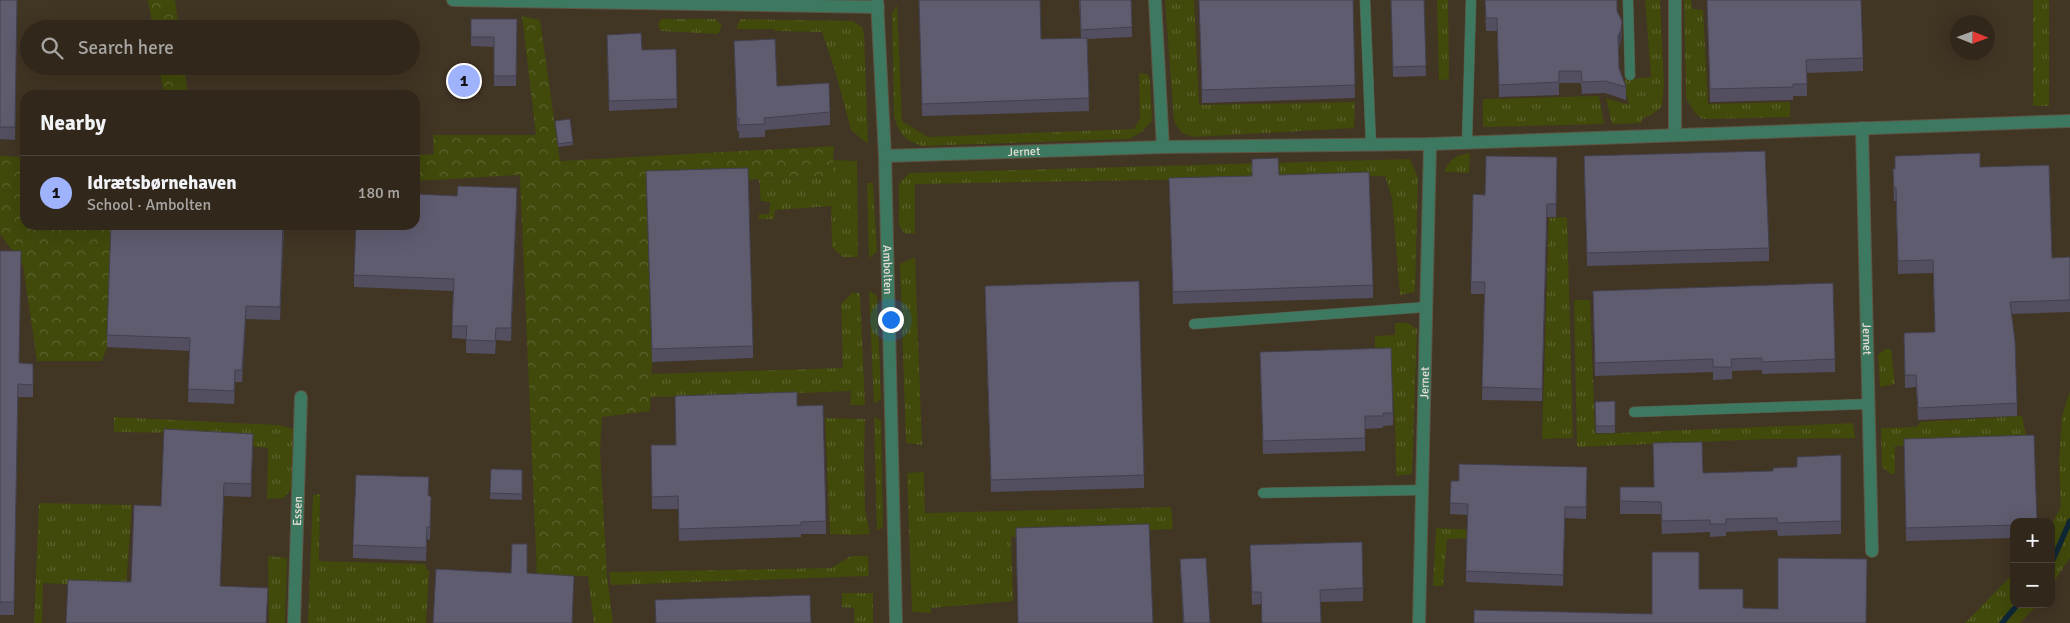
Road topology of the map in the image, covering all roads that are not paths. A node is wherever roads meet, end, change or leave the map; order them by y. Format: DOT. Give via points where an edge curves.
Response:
graph roads {
  1 [pos="453,0"];
  2 [pos="1155,0"];
  3 [pos="1365,0"];
  4 [pos="1471,0"];
  5 [pos="1628,0"];
  6 [pos="1675,0"];
  7 [pos="548,1"];
  8 [pos="591,1"];
  9 [pos="877,4"];
  10 [pos="1630,75"];
  11 [pos="2070,122"];
  12 [pos="1862,128"];
  13 [pos="1675,134"];
  14 [pos="1467,143"];
  15 [pos="1430,144"];
  16 [pos="1371,145"];
  17 [pos="1163,147"];
  18 [pos="885,156"];
  19 [pos="1426,307"];
  20 [pos="1194,324"];
  21 [pos="301,397"];
  22 [pos="1868,404"];
  23 [pos="1634,412"];
  24 [pos="1422,490"];
  25 [pos="1262,493"];
  26 [pos="1872,551"];
  27 [pos="294,623"];
  28 [pos="896,623"];
  29 [pos="1419,623"];
  1 -- 7 [label="street, Ambolten"];
  2 -- 17 [label="street"];
  3 -- 16 [label="lane"];
  4 -- 14 [label="lane"];
  5 -- 10 [label="lane"];
  6 -- 13 [label="street"];
  7 -- 8 [label="street, Ambolten"];
  8 -- 9 [label="street, Ambolten"];
  9 -- 18 [label="street, Ambolten"];
  11 -- 12 [label="street, Jernet"];
  12 -- 13 [label="street, Jernet"];
  12 -- 22 [label="street, Jernet"];
  13 -- 14 [label="street, Jernet"];
  14 -- 15 [label="street, Jernet"];
  15 -- 16 [label="street, Jernet"];
  15 -- 19 [label="street, Jernet"];
  16 -- 17 [label="street, Jernet"];
  17 -- 18 [label="street, Jernet"];
  18 -- 28 [label="street, Ambolten"];
  19 -- 20 [label="lane"];
  19 -- 24 [label="street, Jernet"];
  21 -- 27 [label="street, Essen"];
  22 -- 23 [label="lane"];
  22 -- 26 [label="street, Jernet"];
  24 -- 25 [label="lane"];
  24 -- 29 [label="street, Jernet"];
}
